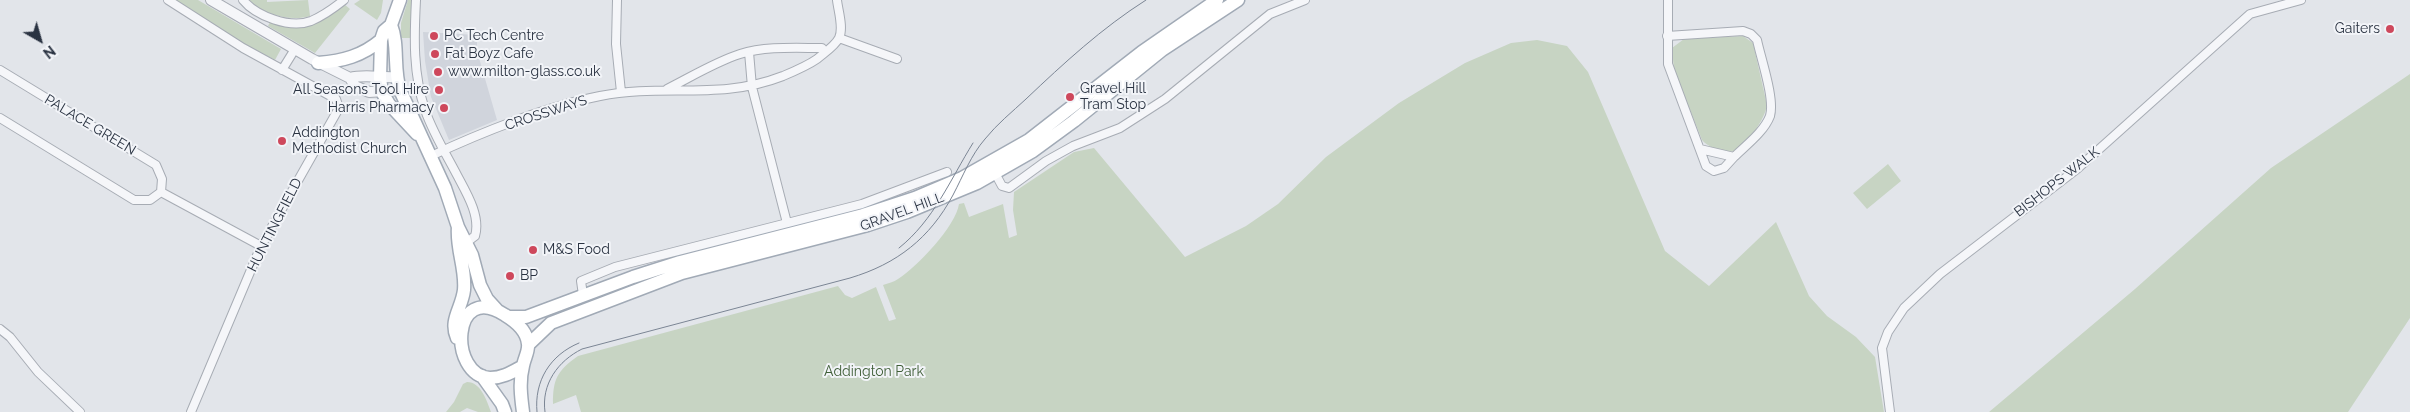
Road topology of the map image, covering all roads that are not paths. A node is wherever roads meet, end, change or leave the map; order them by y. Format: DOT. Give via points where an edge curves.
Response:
graph roads {
  1 [pos="168,0"];
  2 [pos="211,0"];
  3 [pos="243,0"];
  4 [pos="344,0"];
  5 [pos="400,0"];
  6 [pos="416,0"];
  7 [pos="617,0"];
  8 [pos="837,0"];
  9 [pos="1217,0"];
  10 [pos="1238,0"];
  11 [pos="1305,0"];
  12 [pos="1668,0"];
  13 [pos="2301,0"];
  14 [pos="391,25"];
  15 [pos="1667,36"];
  16 [pos="839,38"];
  17 [pos="381,40"];
  18 [pos="295,48"];
  19 [pos="750,52"];
  20 [pos="825,52"];
  21 [pos="897,59"];
  22 [pos="318,63"];
  23 [pos="0,70"];
  24 [pos="282,70"];
  25 [pos="396,77"];
  26 [pos="350,78"];
  27 [pos="380,78"];
  28 [pos="752,87"];
  29 [pos="400,90"];
  30 [pos="665,90"];
  31 [pos="382,92"];
  32 [pos="621,92"];
  33 [pos="0,118"];
  34 [pos="424,142"];
  35 [pos="1700,149"];
  36 [pos="444,150"];
  37 [pos="431,156"];
  38 [pos="1734,157"];
  39 [pos="947,172"];
  40 [pos="995,173"];
  41 [pos="161,192"];
  42 [pos="914,192"];
  43 [pos="787,223"];
  44 [pos="458,227"];
  45 [pos="467,242"];
  46 [pos="262,246"];
  47 [pos="582,292"];
  48 [pos="503,313"];
  49 [pos="0,328"];
  50 [pos="529,344"];
  51 [pos="462,347"];
  52 [pos="522,366"];
  53 [pos="482,376"];
  54 [pos="80,412"];
  55 [pos="191,412"];
  56 [pos="504,412"];
  57 [pos="523,412"];
  58 [pos="1890,412"];
  1 -- 24 [label="street, HUNTINGFIELD"];
  2 -- 18 [label="street"];
  3 -- 4 [label="street" via="254,11 301,23 327,13"];
  5 -- 14 [label="main road"];
  6 -- 36 [label="street" via="413,43 418,85 425,111"];
  7 -- 32 [label="street" via="616,44"];
  8 -- 16 [label="street"];
  9 -- 42 [label="main road, GRAVEL HILL" via="1142,52 1029,140 962,178"];
  10 -- 40 [label="main road, GRAVEL HILL" via="1162,50 1052,137"];
  11 -- 40 [label="street" via="1270,14 1165,100 1120,128 1073,146 1046,161 1015,185 1005,188"];
  12 -- 15 [label="street"];
  13 -- 58 [label="street, BISHOPS WALK" via="2250,14 2077,169 1940,274 1904,308 1882,348"];
  14 -- 17 [label="main road"];
  14 -- 25 [label="main road"];
  15 -- 35 [label="street" via="1668,64"];
  15 -- 38 [label="street" via="1742,31 1757,40 1771,105 1770,116 1765,126"];
  16 -- 20 [label="street, CROSSWAYS"];
  16 -- 21 [label="street"];
  17 -- 22 [label="main road" via="356,56"];
  17 -- 27 [label="main road"];
  18 -- 22 [label="street"];
  18 -- 24 [label="street"];
  19 -- 20 [label="street, CROSSWAYS" via="822,48"];
  19 -- 28 [label="street"];
  19 -- 30 [label="street, CROSSWAYS" via="709,67"];
  20 -- 28 [label="street, CROSSWAYS" via="806,66"];
  22 -- 26 [label="street"];
  23 -- 41 [label="street, PALACE GREEN" via="156,165 162,179"];
  24 -- 46 [label="street, HUNTINGFIELD" via="336,99 339,108"];
  25 -- 27 [label="street"];
  25 -- 29 [label="main road"];
  26 -- 27 [label="street" via="360,75"];
  26 -- 31 [label="street" via="355,86 369,92"];
  27 -- 31 [label="main road"];
  28 -- 30 [label="street, CROSSWAYS" via="697,92"];
  28 -- 43 [label="street"];
  29 -- 31 [label="street"];
  29 -- 34 [label="main road"];
  30 -- 32 [label="street, CROSSWAYS"];
  31 -- 34 [label="main road" via="392,108"];
  32 -- 36 [label="street, CROSSWAYS" via="572,102"];
  33 -- 41 [label="street" via="134,200 150,200"];
  34 -- 37 [label="main road"];
  35 -- 38 [label="street"];
  35 -- 38 [label="street" via="1706,166 1714,171 1724,168"];
  36 -- 37 [label="street, CROSSWAYS"];
  36 -- 45 [label="street" via="467,193 476,218 475,236"];
  37 -- 44 [label="main road" via="446,188"];
  39 -- 42 [label="street, GRAVEL HILL"];
  40 -- 50 [label="main road, GRAVEL HILL" via="954,193 868,225 682,273 552,323"];
  41 -- 46 [label="street"];
  42 -- 43 [label="street, GRAVEL HILL"];
  42 -- 47 [label="main road, GRAVEL HILL" via="863,216 680,262"];
  43 -- 47 [label="street, GRAVEL HILL" via="585,278 581,281"];
  44 -- 45 [label="main road"];
  44 -- 51 [label="main road" via="464,281 454,329"];
  45 -- 48 [label="main road" via="485,295"];
  46 -- 55 [label="street, HUNTINGFIELD"];
  47 -- 48 [label="main road, GRAVEL HILL" via="526,317"];
  48 -- 50 [label="main road" via="524,333"];
  48 -- 51 [label="main road" via="481,308 466,317 460,330"];
  49 -- 54 [label="street" via="38,372"];
  50 -- 52 [label="main road"];
  51 -- 53 [label="main road" via="468,361"];
  52 -- 53 [label="main road" via="504,376"];
  52 -- 57 [label="main road"];
  53 -- 56 [label="main road"];
}
